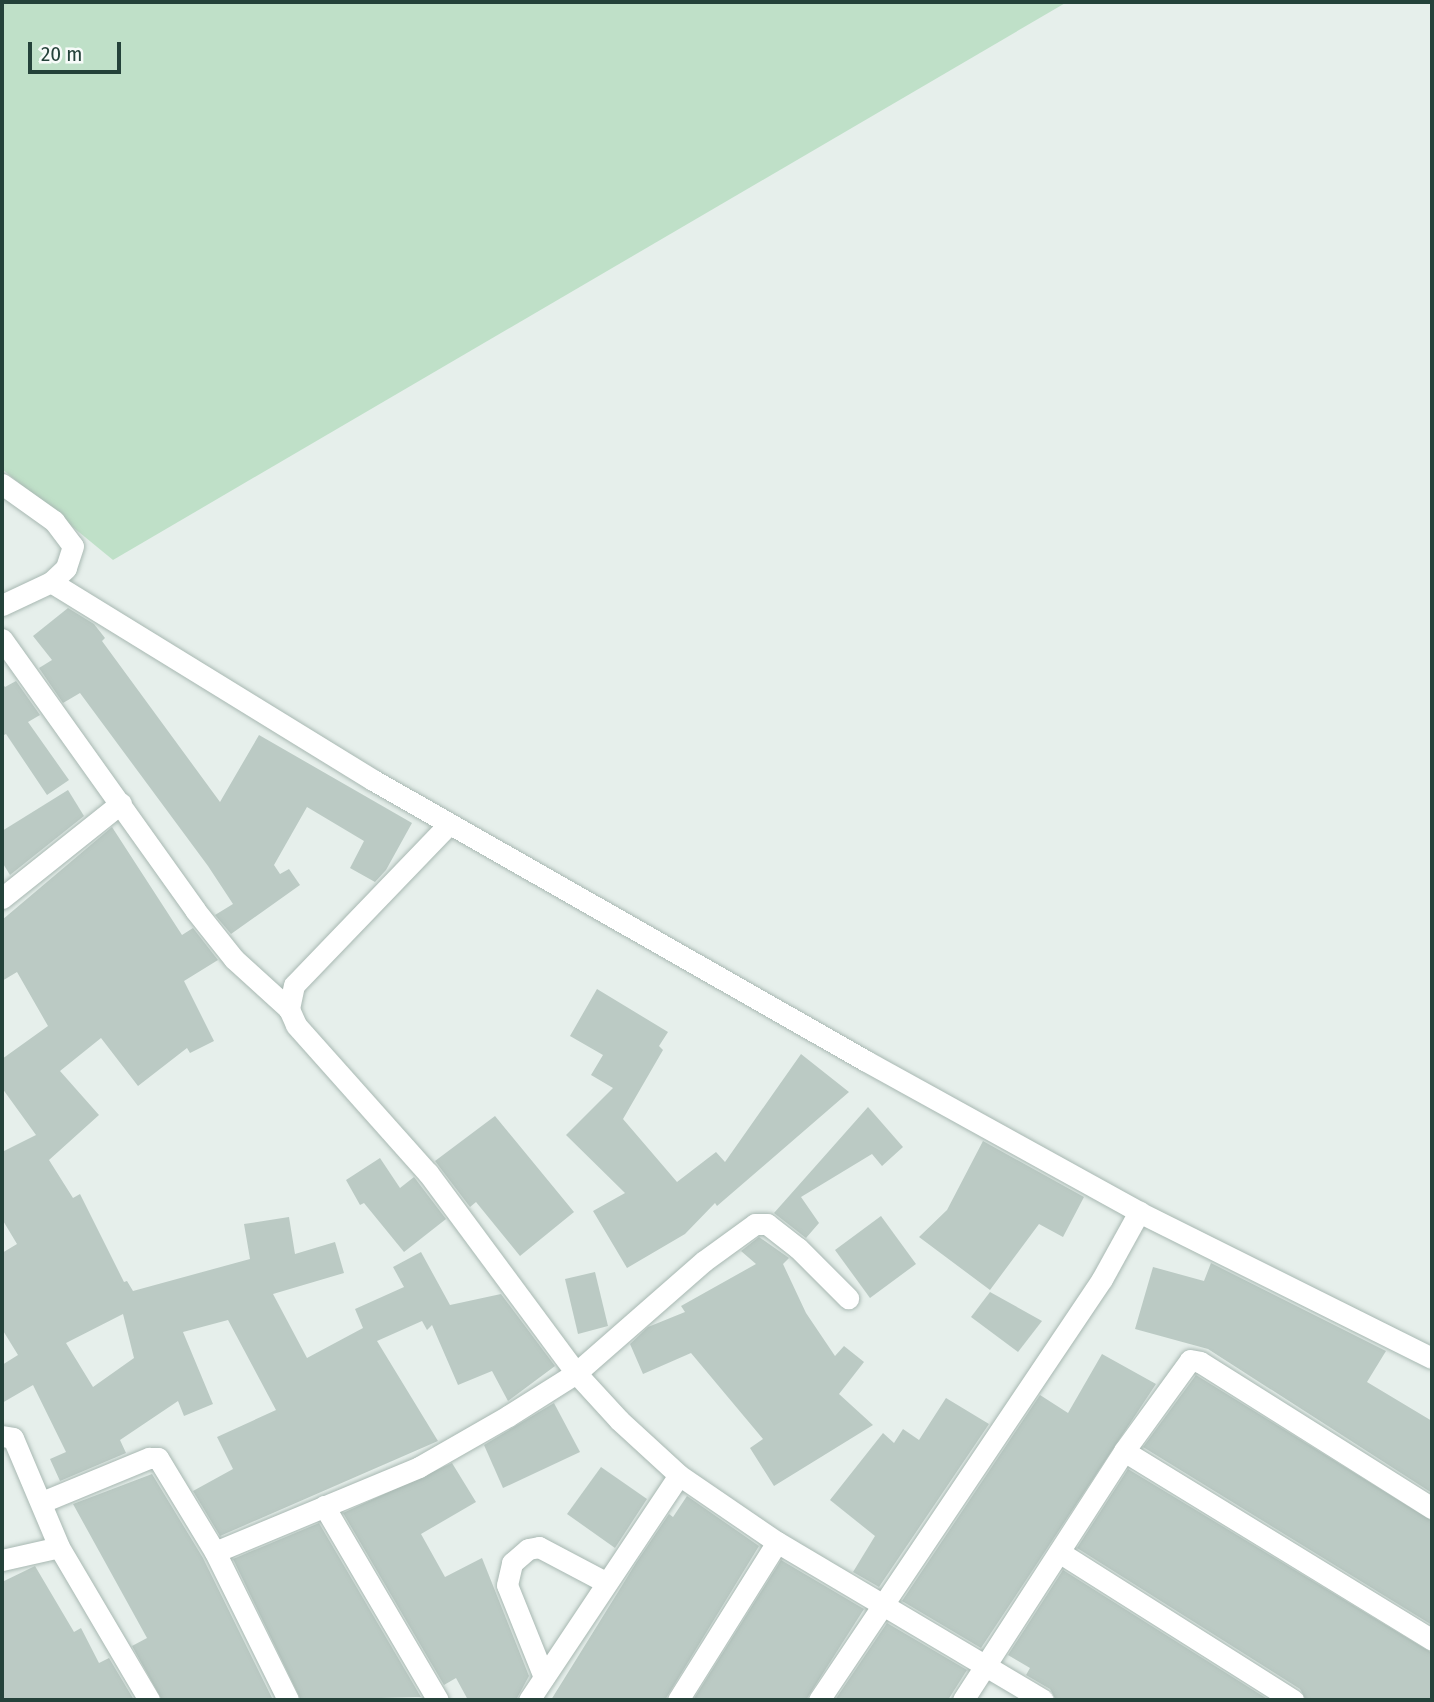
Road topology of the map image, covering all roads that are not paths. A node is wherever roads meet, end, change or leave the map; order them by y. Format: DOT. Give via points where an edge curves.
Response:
graph roads {
  1 [pos="2,484"];
  2 [pos="51,582"];
  3 [pos="2,605"];
  4 [pos="2,639"];
  5 [pos="121,803"];
  6 [pos="449,824"];
  7 [pos="2,898"];
  8 [pos="289,1009"];
  9 [pos="1139,1212"];
  10 [pos="848,1298"];
  11 [pos="1432,1358"];
  12 [pos="576,1373"];
  13 [pos="2,1436"];
  14 [pos="1124,1451"];
  15 [pos="679,1475"];
  16 [pos="42,1502"];
  17 [pos="324,1506"];
  18 [pos="1432,1507"];
  19 [pos="777,1542"];
  20 [pos="60,1547"];
  21 [pos="215,1552"];
  22 [pos="1059,1552"];
  23 [pos="2,1560"];
  24 [pos="606,1582"];
  25 [pos="882,1603"];
  26 [pos="1432,1640"];
  27 [pos="986,1665"];
  28 [pos="544,1677"];
  29 [pos="149,1700"];
  30 [pos="288,1700"];
  31 [pos="438,1700"];
  32 [pos="529,1700"];
  33 [pos="678,1700"];
  34 [pos="819,1700"];
  35 [pos="963,1700"];
  36 [pos="1043,1700"];
  37 [pos="1293,1700"];
  1 -- 2 [label="street" via="29,500 70,537 72,556"];
  2 -- 3 [label="street"];
  2 -- 6 [label="street"];
  4 -- 5 [label="street"];
  5 -- 7 [label="street"];
  5 -- 8 [label="street" via="234,959"];
  6 -- 8 [label="street" via="294,985"];
  6 -- 9 [label="street"];
  8 -- 12 [label="street" via="296,1025 428,1173"];
  9 -- 11 [label="street"];
  9 -- 25 [label="street" via="1102,1279"];
  10 -- 12 [label="street" via="798,1248 767,1224 755,1224 704,1261"];
  12 -- 15 [label="street"];
  12 -- 17 [label="street" via="419,1467"];
  13 -- 16 [label="street" via="13,1438"];
  14 -- 18 [label="street" via="1183,1366 1196,1360"];
  14 -- 22 [label="street"];
  14 -- 26 [label="street"];
  15 -- 19 [label="street"];
  15 -- 24 [label="street"];
  16 -- 20 [label="street"];
  16 -- 21 [label="street" via="156,1458"];
  17 -- 21 [label="street"];
  17 -- 31 [label="street"];
  19 -- 25 [label="street"];
  19 -- 33 [label="street"];
  20 -- 23 [label="street"];
  20 -- 29 [label="street"];
  21 -- 30 [label="street"];
  22 -- 27 [label="street"];
  22 -- 37 [label="street"];
  24 -- 28 [label="street"];
  24 -- 28 [label="street" via="545,1548 528,1549 512,1563 508,1585"];
  25 -- 27 [label="street"];
  25 -- 34 [label="street"];
  27 -- 35 [label="street"];
  27 -- 36 [label="street"];
  28 -- 32 [label="street"];
}
